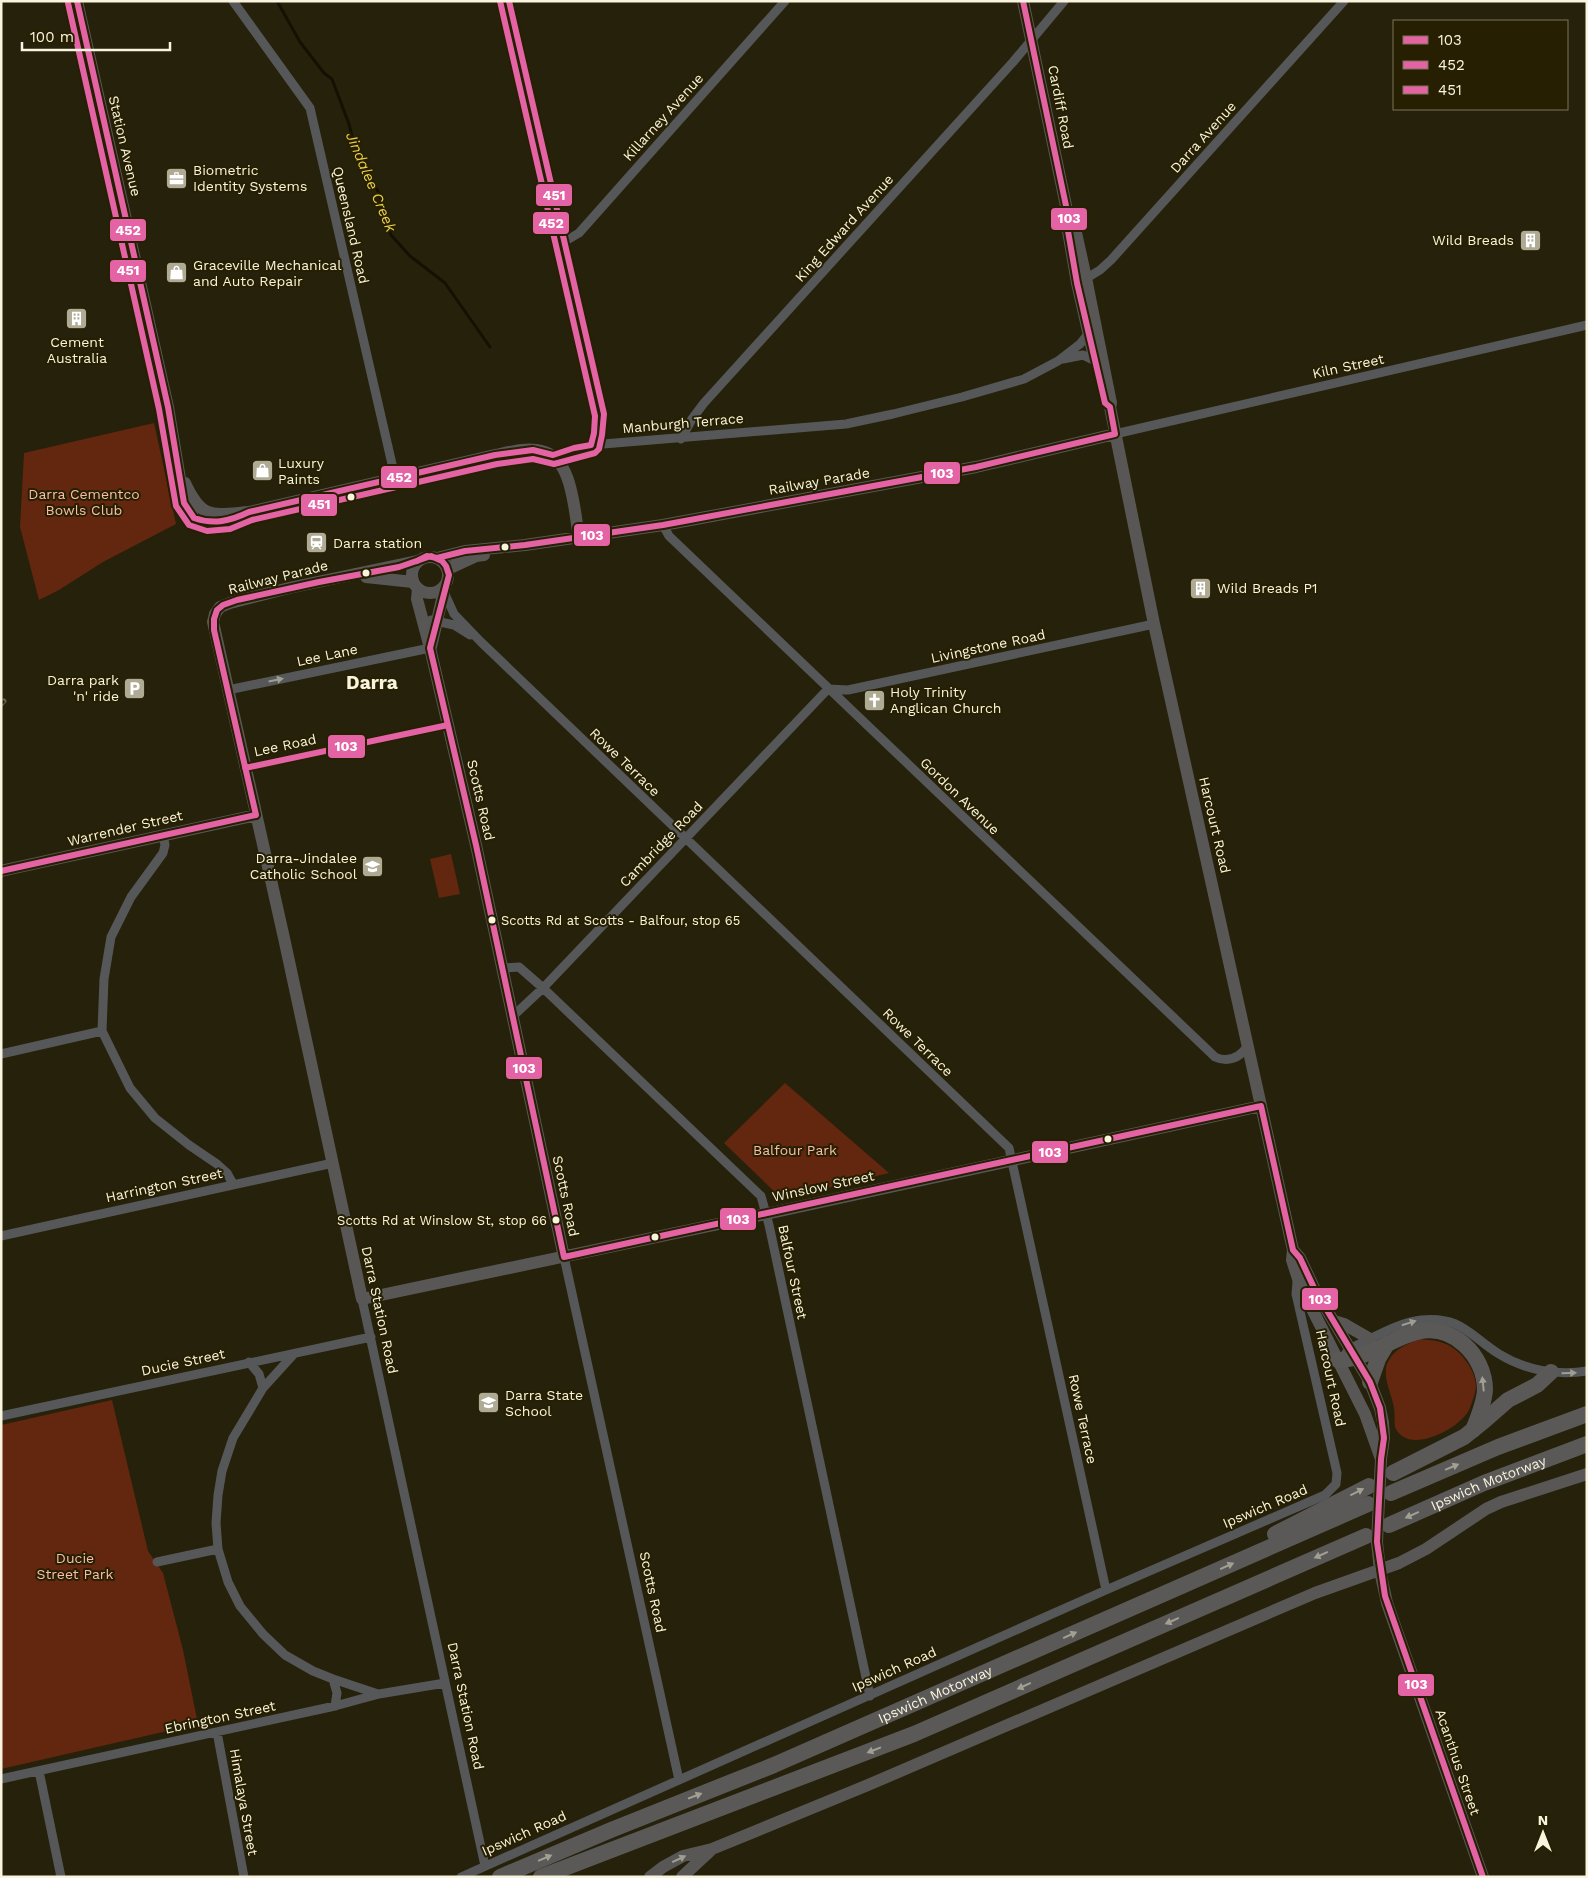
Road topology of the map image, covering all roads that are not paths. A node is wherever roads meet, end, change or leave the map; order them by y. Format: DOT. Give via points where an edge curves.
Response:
graph roads {
  1 [pos="76,1"];
  2 [pos="233,1"];
  3 [pos="500,1"];
  4 [pos="786,1"];
  5 [pos="1024,1"];
  6 [pos="1064,1"];
  7 [pos="1344,1"];
  8 [pos="1032,38"];
  9 [pos="557,246"];
  10 [pos="1082,281"];
  11 [pos="1587,325"];
  12 [pos="1088,334"];
  13 [pos="1058,361"];
  14 [pos="1098,364"];
  15 [pos="1115,434"];
  16 [pos="682,439"];
  17 [pos="591,445"];
  18 [pos="554,455"];
  19 [pos="395,477"];
  20 [pos="209,518"];
  21 [pos="663,525"];
  22 [pos="579,537"];
  23 [pos="525,545"];
  24 [pos="437,558"];
  25 [pos="417,562"];
  26 [pos="448,569"];
  27 [pos="351,575"];
  28 [pos="416,586"];
  29 [pos="445,589"];
  30 [pos="215,614"];
  31 [pos="422,618"];
  32 [pos="436,621"];
  33 [pos="1154,624"];
  34 [pos="480,642"];
  35 [pos="430,648"];
  36 [pos="828,689"];
  37 [pos="228,690"];
  38 [pos="448,725"];
  39 [pos="246,768"];
  40 [pos="256,815"];
  41 [pos="163,835"];
  42 [pos="685,838"];
  43 [pos="1,871"];
  44 [pos="502,968"];
  45 [pos="543,988"];
  46 [pos="512,1018"];
  47 [pos="102,1031"];
  48 [pos="1247,1047"];
  49 [pos="1,1054"];
  50 [pos="1261,1106"];
  51 [pos="1011,1161"];
  52 [pos="333,1163"];
  53 [pos="233,1184"];
  54 [pos="766,1214"];
  55 [pos="1,1236"];
  56 [pos="1293,1250"];
  57 [pos="564,1257"];
  58 [pos="1297,1278"];
  59 [pos="362,1299"];
  60 [pos="1334,1321"];
  61 [pos="370,1337"];
  62 [pos="1370,1339"];
  63 [pos="1387,1344"];
  64 [pos="1353,1353"];
  65 [pos="293,1355"];
  66 [pos="1338,1360"];
  67 [pos="249,1362"];
  68 [pos="1587,1371"];
  69 [pos="1551,1372"];
  70 [pos="1370,1382"];
  71 [pos="263,1388"];
  72 [pos="1587,1414"];
  73 [pos="1,1416"];
  74 [pos="1473,1430"];
  75 [pos="1587,1444"];
  76 [pos="1381,1459"];
  77 [pos="1393,1473"];
  78 [pos="1587,1474"];
  79 [pos="1336,1484"];
  80 [pos="1369,1486"];
  81 [pos="1391,1493"];
  82 [pos="1368,1504"];
  83 [pos="1389,1525"];
  84 [pos="1371,1539"];
  85 [pos="218,1549"];
  86 [pos="1257,1553"];
  87 [pos="157,1562"];
  88 [pos="1380,1571"];
  89 [pos="1106,1590"];
  90 [pos="333,1679"];
  91 [pos="445,1683"];
  92 [pos="379,1694"];
  93 [pos="870,1696"];
  94 [pos="335,1706"];
  95 [pos="217,1732"];
  96 [pos="39,1771"];
  97 [pos="1,1779"];
  98 [pos="679,1780"];
  99 [pos="712,1849"];
  100 [pos="486,1866"];
  101 [pos="61,1877"];
  102 [pos="244,1877"];
  103 [pos="461,1877"];
  104 [pos="500,1877"];
  105 [pos="541,1877"];
  106 [pos="650,1877"];
  107 [pos="682,1877"];
  108 [pos="1483,1877"];
  1 -- 20 [label="street, Station Avenue" via="168,407 184,503 194,518 201,521"];
  2 -- 19 [label="street, Queensland Road" via="310,108"];
  3 -- 9 [label="street"];
  4 -- 9 [label="street, Killarney Avenue" via="579,233"];
  5 -- 8 [label="street, Cardiff Road"];
  6 -- 8 [label="street, King Edward Avenue"];
  7 -- 10 [label="street, Darra Avenue" via="1111,260"];
  8 -- 10 [label="street, Cardiff Road" via="1068,231"];
  8 -- 16 [label="street, King Edward Avenue" via="704,403"];
  9 -- 17 [label="street" via="595,416"];
  10 -- 12 [label="street, Cardiff Road"];
  10 -- 14 [label="street, Cardiff Road"];
  11 -- 15 [label="street, Kiln Street"];
  12 -- 13 [label="street, Manburgh Terrace"];
  12 -- 14 [label="street, Cardiff Road"];
  13 -- 14 [label="street, Manburgh Terrace" via="1083,355"];
  13 -- 16 [label="street, Manburgh Terrace" via="1002,387 846,424"];
  14 -- 15 [label="street, Harcourt Road"];
  15 -- 21 [label="street, Railway Parade" via="976,467"];
  15 -- 33 [label="street, Harcourt Road"];
  16 -- 17 [label="street, Manburgh Terrace"];
  17 -- 18 [label="street, Manburgh Terrace"];
  18 -- 19 [label="street, Manburgh Terrace" via="522,451"];
  18 -- 22 [label="street" via="567,474"];
  19 -- 20 [label="street, Manburgh Terrace" via="249,512 234,519"];
  21 -- 22 [label="street, Railway Parade"];
  21 -- 36 [label="street, Gordon Avenue" via="669,536"];
  22 -- 23 [label="street, Railway Parade"];
  23 -- 24 [label="street, Railway Parade" via="465,551"];
  23 -- 26 [label="street, Railway Parade" via="476,556"];
  24 -- 25 [label="street" via="427,556"];
  24 -- 26 [label="street"];
  25 -- 27 [label="street, Railway Parade"];
  25 -- 28 [label="street" via="412,571"];
  26 -- 29 [label="street"];
  27 -- 28 [label="street, Railway Parade"];
  27 -- 30 [label="street, Railway Parade" via="230,603 220,607"];
  28 -- 29 [label="street" via="429,593"];
  28 -- 31 [label="street, Scotts Road"];
  29 -- 32 [label="street, Scotts Road"];
  29 -- 34 [label="street, Rowe Terrace" via="454,614"];
  30 -- 37 [label="street, Darra Station Road" via="213,622"];
  31 -- 32 [label="street, Rowe Terrace"];
  31 -- 35 [label="street, Scotts Road"];
  32 -- 34 [label="street, Rowe Terrace" via="454,625"];
  32 -- 35 [label="street, Scotts Road"];
  33 -- 36 [label="street, Livingstone Road" via="848,690"];
  33 -- 48 [label="street, Harcourt Road"];
  34 -- 42 [label="street, Rowe Terrace"];
  37 -- 35 [label="street, Lee Lane, one-way"];
  35 -- 38 [label="street, Scotts Road"];
  36 -- 42 [label="street, Cambridge Road"];
  36 -- 48 [label="street, Gordon Avenue" via="1215,1057 1232,1059"];
  37 -- 39 [label="street, Darra Station Road"];
  38 -- 39 [label="street, Lee Road"];
  38 -- 44 [label="street, Scotts Road"];
  39 -- 40 [label="street, Darra Station Road"];
  40 -- 41 [label="street, Warrender Street"];
  40 -- 52 [label="street, Darra Station Road"];
  41 -- 43 [label="street, Warrender Street"];
  41 -- 47 [label="street" via="163,853 131,898 111,937 104,979"];
  42 -- 45 [label="street, Cambridge Road"];
  42 -- 51 [label="street, Rowe Terrace" via="1009,1148"];
  44 -- 45 [label="street, Balfour Street" via="518,967"];
  44 -- 46 [label="street, Scotts Road"];
  45 -- 46 [label="street, Cambridge Road"];
  45 -- 54 [label="street, Balfour Street" via="761,1196"];
  46 -- 57 [label="street, Scotts Road"];
  47 -- 49 [label="street"];
  47 -- 53 [label="street" via="130,1088 155,1118 217,1164"];
  48 -- 50 [label="street, Harcourt Road"];
  50 -- 51 [label="street, Winslow Street"];
  50 -- 56 [label="street, Harcourt Road"];
  51 -- 54 [label="street, Winslow Street"];
  51 -- 89 [label="street, Rowe Terrace"];
  52 -- 53 [label="street, Harrington Street"];
  52 -- 59 [label="street, Darra Station Road"];
  53 -- 55 [label="street, Harrington Street"];
  54 -- 57 [label="street, Winslow Street"];
  54 -- 93 [label="street, Balfour Street"];
  56 -- 58 [label="street, Harcourt Road"];
  56 -- 60 [label="street, Harcourt Road"];
  57 -- 59 [label="street, Winslow Street"];
  57 -- 98 [label="street, Scotts Road"];
  58 -- 66 [label="street, Harcourt Road"];
  58 -- 79 [label="street, Harcourt Road" via="1296,1294 1337,1473"];
  59 -- 61 [label="street, Darra Station Road"];
  60 -- 62 [label="street"];
  60 -- 64 [label="street, Harcourt Road"];
  61 -- 65 [label="street, Ducie Street"];
  61 -- 91 [label="street, Darra Station Road"];
  62 -- 64 [label="street"];
  62 -- 69 [label="street, one-way" via="1411,1322 1443,1320 1470,1331 1506,1358"];
  63 -- 64 [label="highway"];
  63 -- 70 [label="highway"];
  74 -- 63 [label="highway, one-way" via="1485,1390 1479,1365 1464,1344 1441,1332 1428,1330"];
  64 -- 66 [label="highway"];
  64 -- 70 [label="street, Harcourt Road"];
  65 -- 67 [label="street, Ducie Street"];
  65 -- 71 [label="street"];
  66 -- 76 [label="street, Harcourt Road" via="1370,1424"];
  67 -- 71 [label="street" via="259,1374"];
  67 -- 73 [label="street, Ducie Street"];
  69 -- 68 [label="street, one-way"];
  69 -- 74 [label="highway" via="1537,1385 1508,1400"];
  70 -- 76 [label="street, Harcourt Road" via="1383,1423"];
  71 -- 85 [label="street" via="233,1438 222,1471 216,1523"];
  81 -- 72 [label="highway, Ipswich Motorway, one-way" via="1498,1447"];
  74 -- 77 [label="highway"];
  75 -- 83 [label="highway, Ipswich Motorway, one-way" via="1484,1483"];
  76 -- 84 [label="street, Harcourt Road, bridge"];
  78 -- 88 [label="street" via="1501,1502 1426,1549"];
  79 -- 89 [label="street, Ipswich Road" via="1314,1502"];
  86 -- 80 [label="highway, one-way" via="1267,1538"];
  82 -- 86 [label="highway, Ipswich Motorway"];
  84 -- 88 [label="street, Harcourt Road"];
  84 -- 105 [label="highway, Ipswich Motorway, one-way" via="914,1734"];
  85 -- 87 [label="street"];
  85 -- 90 [label="street" via="228,1582 240,1606 263,1634 285,1655"];
  104 -- 86 [label="highway, Ipswich Motorway, one-way" via="783,1761"];
  88 -- 99 [label="street" via="1315,1593"];
  88 -- 108 [label="street, Acanthus Street" via="1387,1603"];
  89 -- 93 [label="street, Ipswich Road"];
  90 -- 92 [label="street"];
  90 -- 94 [label="street" via="337,1693"];
  91 -- 92 [label="street, Ebrington Street"];
  91 -- 100 [label="street, Darra Station Road"];
  92 -- 94 [label="street, Ebrington Street"];
  93 -- 98 [label="street, Ipswich Road"];
  94 -- 95 [label="street, Ebrington Street"];
  95 -- 96 [label="street, Ebrington Street"];
  95 -- 102 [label="street, Himalaya Street"];
  96 -- 97 [label="street, Ebrington Street"];
  96 -- 101 [label="street"];
  98 -- 100 [label="street, Ipswich Road"];
  106 -- 99 [label="street, one-way" via="683,1856"];
  99 -- 107 [label="street"];
  100 -- 103 [label="street, Ipswich Road"];
}
